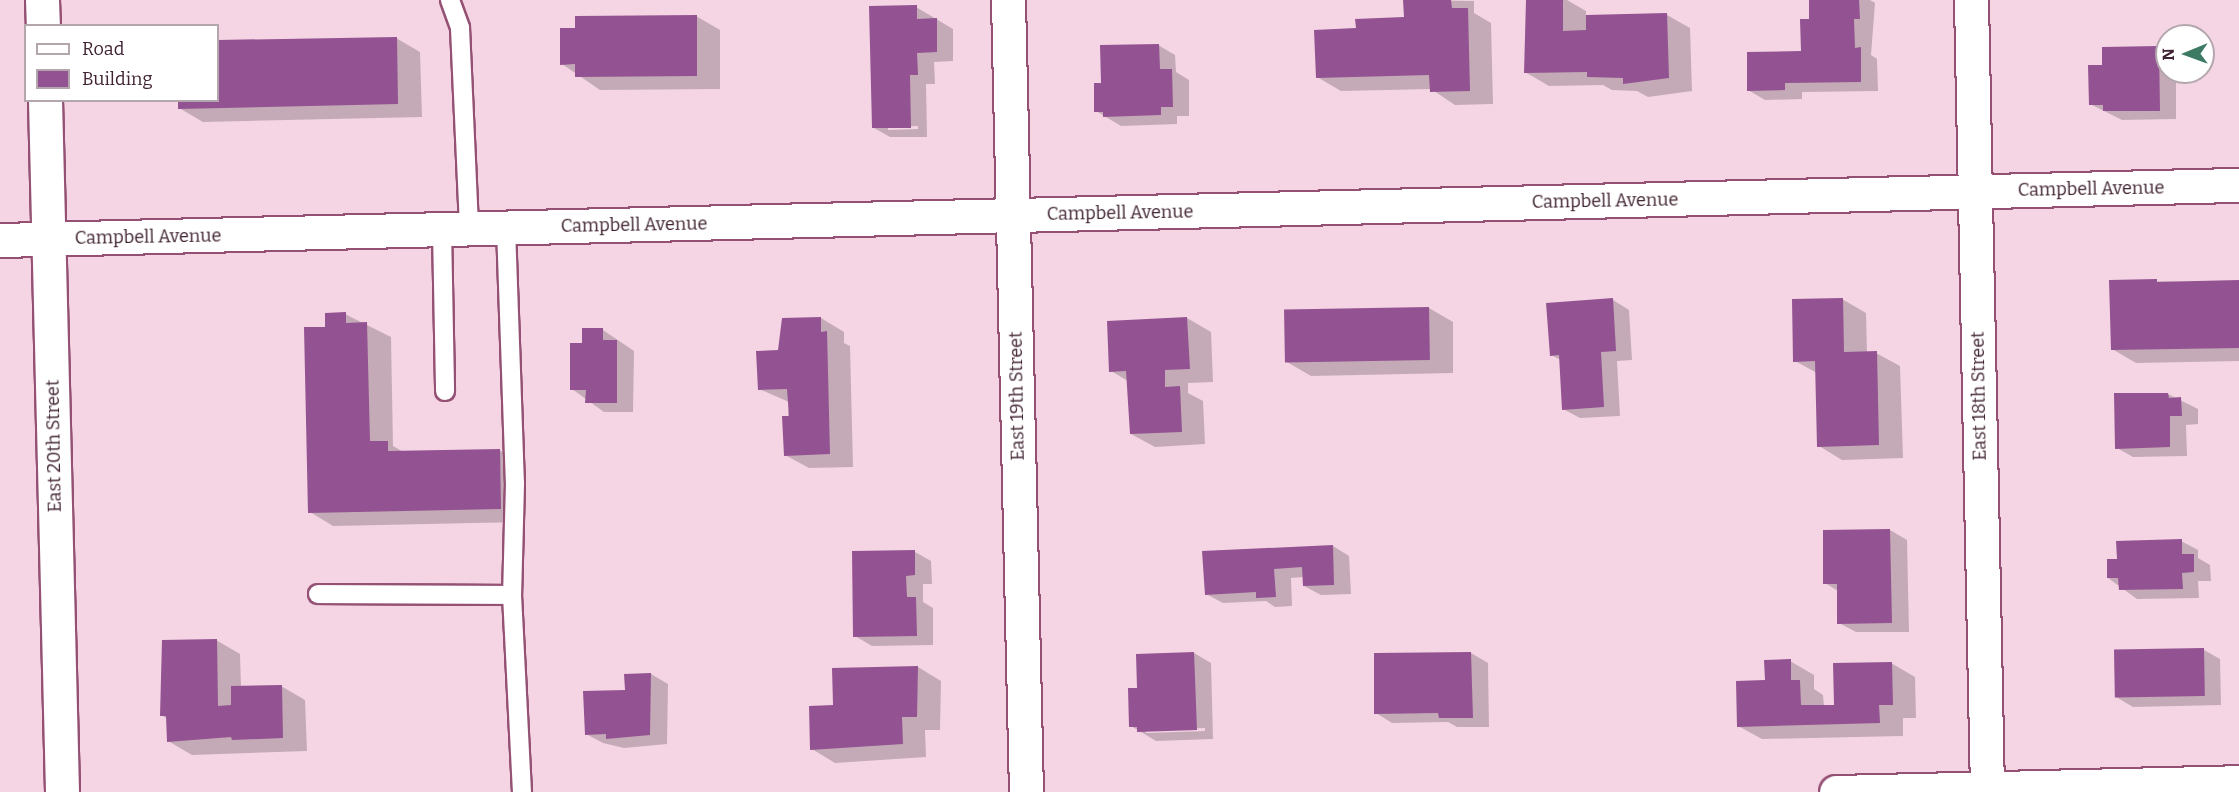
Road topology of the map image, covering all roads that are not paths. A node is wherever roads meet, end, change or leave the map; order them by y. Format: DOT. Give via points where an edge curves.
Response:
graph roads {
  1 [pos="42,0"];
  2 [pos="450,0"];
  3 [pos="1008,0"];
  4 [pos="1971,0"];
  5 [pos="43,24"];
  6 [pos="45,102"];
  7 [pos="2239,185"];
  8 [pos="1974,192"];
  9 [pos="1014,216"];
  10 [pos="506,228"];
  11 [pos="456,229"];
  12 [pos="50,239"];
  13 [pos="0,240"];
  14 [pos="445,391"];
  15 [pos="318,594"];
  16 [pos="512,595"];
  17 [pos="2239,782"];
  18 [pos="1987,790"];
  19 [pos="62,792"];
  20 [pos="522,792"];
  21 [pos="1026,792"];
  22 [pos="1836,792"];
  1 -- 5 [label="street"];
  2 -- 11 [label="lane" via="460,28"];
  3 -- 9 [label="street, East 19th Street"];
  4 -- 8 [label="street, East 18th Street"];
  6 -- 12 [label="street, East 20th Street"];
  7 -- 8 [label="street, Campbell Avenue"];
  8 -- 9 [label="street, Campbell Avenue"];
  8 -- 18 [label="street, East 18th Street"];
  9 -- 10 [label="street, Campbell Avenue"];
  9 -- 21 [label="street, East 19th Street"];
  10 -- 11 [label="street, Campbell Avenue"];
  10 -- 16 [label="lane" via="515,483"];
  11 -- 12 [label="street, Campbell Avenue"];
  11 -- 14 [label="lane"];
  12 -- 13 [label="street, Campbell Avenue"];
  12 -- 19 [label="street, East 20th Street"];
  15 -- 16 [label="lane"];
  16 -- 20 [label="lane"];
  17 -- 18 [label="street"];
  18 -- 22 [label="street"];
}
